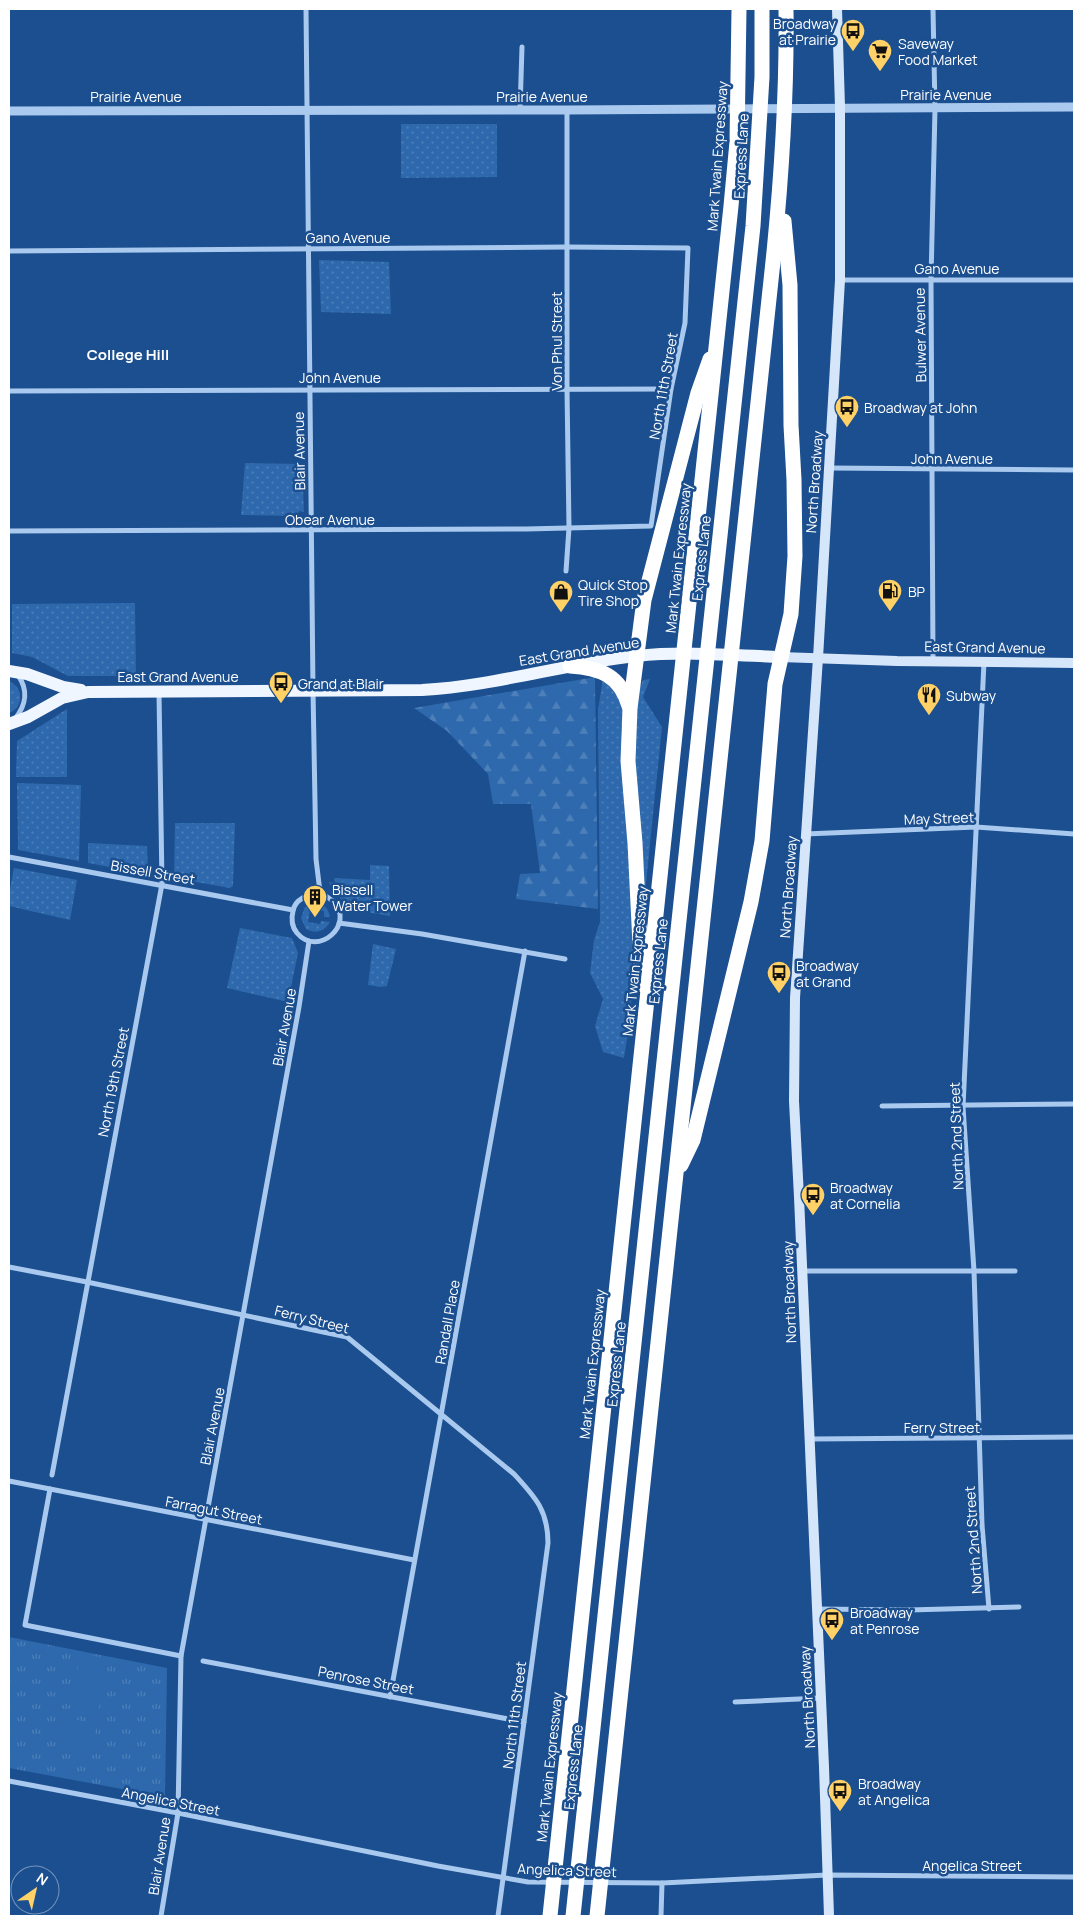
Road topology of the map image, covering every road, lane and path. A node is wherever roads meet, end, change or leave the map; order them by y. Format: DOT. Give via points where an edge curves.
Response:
graph roads {
  1 [pos="306,9"];
  2 [pos="739,9"];
  3 [pos="762,9"];
  4 [pos="786,9"];
  5 [pos="837,9"];
  6 [pos="933,9"];
  7 [pos="522,46"];
  8 [pos="840,107"];
  9 [pos="1074,107"];
  10 [pos="935,109"];
  11 [pos="308,110"];
  12 [pos="520,110"];
  13 [pos="567,110"];
  14 [pos="9,111"];
  15 [pos="780,190"];
  16 [pos="567,247"];
  17 [pos="309,248"];
  18 [pos="688,248"];
  19 [pos="9,251"];
  20 [pos="931,279"];
  21 [pos="840,280"];
  22 [pos="1074,280"];
  23 [pos="718,336"];
  24 [pos="309,388"];
  25 [pos="567,388"];
  26 [pos="672,389"];
  27 [pos="9,391"];
  28 [pos="829,468"];
  29 [pos="932,469"];
  30 [pos="1074,470"];
  31 [pos="651,526"];
  32 [pos="569,528"];
  33 [pos="311,530"];
  34 [pos="9,531"];
  35 [pos="566,571"];
  36 [pos="636,656"];
  37 [pos="780,656"];
  38 [pos="818,658"];
  39 [pos="933,661"];
  40 [pos="984,662"];
  41 [pos="1074,663"];
  42 [pos="570,666"];
  43 [pos="11,669"];
  44 [pos="313,690"];
  45 [pos="159,691"];
  46 [pos="88,692"];
  47 [pos="630,708"];
  48 [pos="10,725"];
  49 [pos="976,828"];
  50 [pos="805,834"];
  51 [pos="1074,834"];
  52 [pos="9,857"];
  53 [pos="162,884"];
  54 [pos="320,892"];
  55 [pos="293,910"];
  56 [pos="339,923"];
  57 [pos="309,941"];
  58 [pos="526,951"];
  59 [pos="565,959"];
  60 [pos="644,1029"];
  61 [pos="1074,1104"];
  62 [pos="882,1106"];
  63 [pos="964,1106"];
  64 [pos="676,1178"];
  65 [pos="9,1267"];
  66 [pos="801,1271"];
  67 [pos="974,1271"];
  68 [pos="1015,1271"];
  69 [pos="87,1282"];
  70 [pos="244,1314"];
  71 [pos="442,1415"];
  72 [pos="1074,1437"];
  73 [pos="979,1438"];
  74 [pos="809,1439"];
  75 [pos="52,1475"];
  76 [pos="9,1481"];
  77 [pos="50,1490"];
  78 [pos="545,1516"];
  79 [pos="206,1520"];
  80 [pos="414,1560"];
  81 [pos="1019,1607"];
  82 [pos="817,1609"];
  83 [pos="989,1609"];
  84 [pos="181,1656"];
  85 [pos="202,1661"];
  86 [pos="390,1697"];
  87 [pos="820,1698"];
  88 [pos="734,1702"];
  89 [pos="524,1722"];
  90 [pos="9,1781"];
  91 [pos="178,1813"];
  92 [pos="827,1875"];
  93 [pos="1074,1877"];
  94 [pos="505,1879"];
  95 [pos="662,1883"];
  96 [pos="550,1915"];
  97 [pos="574,1915"];
  98 [pos="597,1915"];
  99 [pos="161,1916"];
  100 [pos="498,1916"];
  101 [pos="662,1916"];
  102 [pos="829,1916"];
  1 -- 11 [label="street, Blair Avenue"];
  2 -- 23 [label="highway, Mark Twain Expressway" via="737,142"];
  3 -- 97 [label="highway, Express Lane" via="759,142 749,263"];
  4 -- 15 [label="highway"];
  5 -- 8 [label="main road, North Broadway"];
  6 -- 10 [label="street, Bulwer Avenue"];
  7 -- 12 [label="street"];
  8 -- 10 [label="street, Prairie Avenue"];
  8 -- 13 [label="street, Prairie Avenue"];
  8 -- 21 [label="main road, North Broadway"];
  9 -- 10 [label="street, Prairie Avenue"];
  10 -- 20 [label="street, Bulwer Avenue"];
  11 -- 12 [label="street, Prairie Avenue"];
  11 -- 14 [label="street, Prairie Avenue"];
  11 -- 17 [label="street, Blair Avenue"];
  12 -- 13 [label="street, Prairie Avenue"];
  13 -- 16 [label="street, Von Phul Street"];
  15 -- 37 [label="highway" via="790,285 795,556 791,614"];
  15 -- 64 [label="highway"];
  16 -- 17 [label="street, Gano Avenue"];
  16 -- 18 [label="street, Gano Avenue"];
  16 -- 25 [label="street, Von Phul Street"];
  17 -- 19 [label="street, Gano Avenue"];
  17 -- 24 [label="street, Blair Avenue"];
  18 -- 26 [label="street, North 11th Street" via="685,323"];
  20 -- 21 [label="street, Gano Avenue"];
  20 -- 22 [label="street, Gano Avenue"];
  20 -- 29 [label="street, Bulwer Avenue"];
  21 -- 28 [label="main road, North Broadway"];
  23 -- 36 [label="highway" via="698,393 649,575"];
  23 -- 60 [label="highway, Mark Twain Expressway"];
  24 -- 25 [label="street, John Avenue"];
  24 -- 27 [label="street, John Avenue"];
  24 -- 33 [label="street, Blair Avenue"];
  25 -- 26 [label="street, John Avenue"];
  25 -- 32 [label="street, Von Phul Street"];
  26 -- 31 [label="street, North 11th Street"];
  28 -- 29 [label="street, John Avenue"];
  28 -- 38 [label="main road, North Broadway"];
  29 -- 30 [label="street, John Avenue"];
  29 -- 39 [label="street, Bulwer Avenue"];
  31 -- 32 [label="street, Obear Avenue"];
  32 -- 33 [label="street, Obear Avenue"];
  32 -- 35 [label="street, Von Phul Street"];
  33 -- 34 [label="street, Obear Avenue"];
  33 -- 44 [label="street, Blair Avenue"];
  36 -- 37 [label="main road, East Grand Avenue"];
  36 -- 42 [label="main road, East Grand Avenue"];
  36 -- 47 [label="highway"];
  37 -- 38 [label="main road, East Grand Avenue"];
  37 -- 64 [label="highway" via="762,841 752,902 693,1140"];
  38 -- 39 [label="main road, East Grand Avenue"];
  38 -- 50 [label="main road, North Broadway"];
  39 -- 40 [label="main road, East Grand Avenue"];
  40 -- 41 [label="main road, East Grand Avenue"];
  40 -- 49 [label="street, North 2nd Street"];
  42 -- 44 [label="main road, East Grand Avenue" via="444,688"];
  42 -- 47 [label="highway" via="598,670 610,676 620,686"];
  43 -- 46 [label="main road, East Grand Avenue"];
  43 -- 48 [label="street" via="23,683 26,698"];
  44 -- 45 [label="main road, East Grand Avenue"];
  44 -- 54 [label="street, Blair Avenue" via="316,859"];
  45 -- 46 [label="main road, East Grand Avenue"];
  45 -- 53 [label="street, North 19th Street"];
  46 -- 48 [label="main road, East Grand Avenue" via="62,698"];
  47 -- 60 [label="highway" via="628,761"];
  49 -- 50 [label="street, May Street"];
  49 -- 51 [label="street, May Street"];
  49 -- 63 [label="street, North 2nd Street"];
  50 -- 66 [label="main road, North Broadway" via="793,1058"];
  52 -- 53 [label="street, Bissell Street"];
  53 -- 55 [label="street, Bissell Street"];
  53 -- 69 [label="street, North 19th Street"];
  54 -- 55 [label="street" via="303,898"];
  54 -- 56 [label="street" via="337,906"];
  55 -- 57 [label="street" via="294,929"];
  56 -- 57 [label="street" via="329,938"];
  56 -- 58 [label="street"];
  57 -- 70 [label="street, Blair Avenue"];
  58 -- 59 [label="street"];
  58 -- 71 [label="street, Randall Place"];
  60 -- 96 [label="highway, Mark Twain Expressway"];
  61 -- 63 [label="street"];
  62 -- 63 [label="street"];
  63 -- 67 [label="street, North 2nd Street"];
  64 -- 98 [label="highway"];
  65 -- 69 [label="street, Ferry Street"];
  66 -- 67 [label="street"];
  66 -- 74 [label="main road, North Broadway"];
  67 -- 68 [label="street"];
  67 -- 73 [label="street, North 2nd Street"];
  69 -- 70 [label="street, Ferry Street"];
  69 -- 75 [label="street, North 19th Street"];
  70 -- 71 [label="street, Ferry Street" via="347,1337"];
  70 -- 79 [label="street, Blair Avenue"];
  71 -- 78 [label="street, Ferry Street" via="514,1474 532,1494"];
  71 -- 80 [label="street, Randall Place"];
  72 -- 73 [label="street, Ferry Street"];
  73 -- 74 [label="street, Ferry Street"];
  73 -- 83 [label="street, North 2nd Street"];
  74 -- 82 [label="main road, North Broadway"];
  76 -- 77 [label="street, Farragut Street"];
  77 -- 79 [label="street, Farragut Street"];
  77 -- 84 [label="street" via="24,1625"];
  78 -- 89 [label="street, North 11th Street" via="548,1542"];
  79 -- 80 [label="street, Farragut Street"];
  79 -- 84 [label="street, Blair Avenue"];
  80 -- 86 [label="street, Randall Place"];
  81 -- 83 [label="street"];
  82 -- 83 [label="street"];
  82 -- 87 [label="main road, North Broadway"];
  84 -- 91 [label="street, Blair Avenue"];
  85 -- 86 [label="street, Penrose Street"];
  86 -- 89 [label="street, Penrose Street"];
  87 -- 88 [label="street"];
  87 -- 92 [label="main road, North Broadway"];
  89 -- 94 [label="street, North 11th Street"];
  90 -- 91 [label="street, Angelica Street"];
  91 -- 94 [label="street, Angelica Street"];
  91 -- 99 [label="street, Blair Avenue"];
  92 -- 93 [label="street, Angelica Street"];
  92 -- 95 [label="street, Angelica Street"];
  92 -- 102 [label="main road, North Broadway"];
  94 -- 95 [label="street, Angelica Street"];
  94 -- 100 [label="street, North 11th Street"];
  95 -- 101 [label="street"];
}
